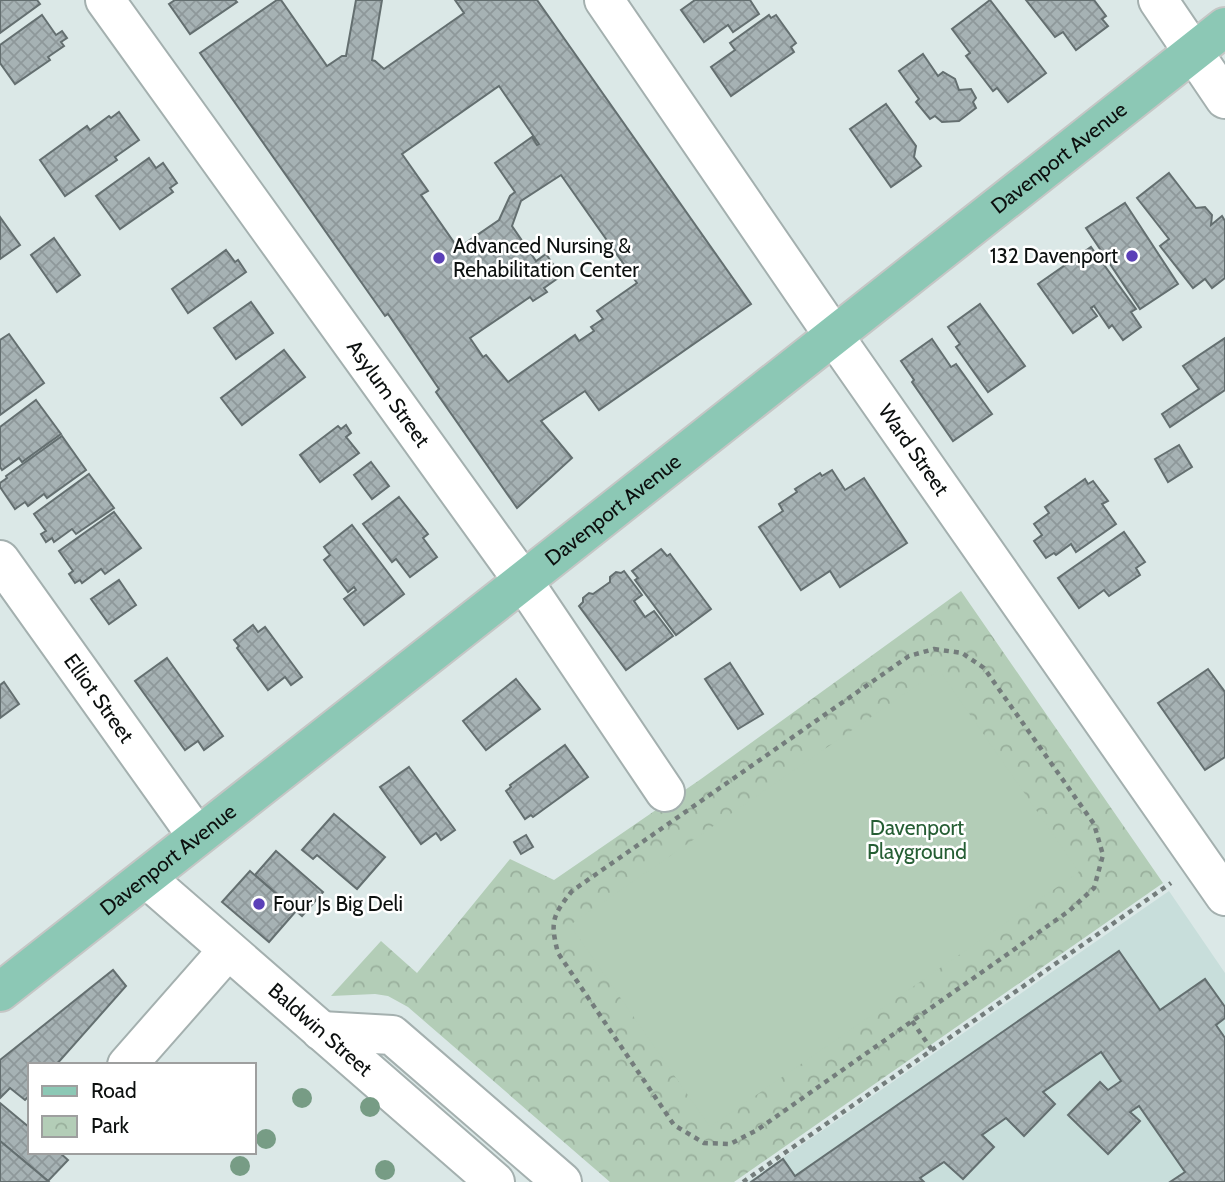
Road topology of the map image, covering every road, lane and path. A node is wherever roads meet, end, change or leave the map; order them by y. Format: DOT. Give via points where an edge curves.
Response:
graph roads {
  1 [pos="105,0"];
  2 [pos="604,0"];
  3 [pos="1158,0"];
  4 [pos="1225,27"];
  5 [pos="1193,53"];
  6 [pos="1225,99"];
  7 [pos="834,337"];
  8 [pos="0,560"];
  9 [pos="523,582"];
  10 [pos="665,792"];
  11 [pos="197,836"];
  12 [pos="146,878"];
  13 [pos="1171,883"];
  14 [pos="1225,897"];
  15 [pos="228,950"];
  16 [pos="0,992"];
  17 [pos="912,1021"];
  18 [pos="321,1031"];
  19 [pos="932,1050"];
  20 [pos="129,1063"];
  21 [pos="495,1182"];
  22 [pos="562,1182"];
  23 [pos="743,1182"];
  1 -- 9 [label="street, Asylum Street"];
  2 -- 7 [label="street, Ward Street"];
  3 -- 5 [label="street"];
  4 -- 5 [label="main road, Davenport Avenue"];
  5 -- 6 [label="street"];
  5 -- 7 [label="main road, Davenport Avenue"];
  7 -- 9 [label="main road, Davenport Avenue"];
  7 -- 14 [label="street, Ward Street"];
  8 -- 11 [label="street, Elliot Street"];
  9 -- 10 [label="street, Asylum Street"];
  9 -- 11 [label="main road, Davenport Avenue"];
  11 -- 12 [label="main road, Davenport Avenue"];
  12 -- 15 [label="street, Baldwin Street"];
  12 -- 16 [label="main road, Davenport Avenue"];
  13 -- 19 [label="path"];
  15 -- 18 [label="street, Baldwin Street"];
  15 -- 20 [label="street"];
  17 -- 17 [label="path" via="757,1129 730,1144 704,1143 674,1125 558,953 552,932 557,910 572,891 909,656 934,649 962,653 984,668 1094,824 1103,855 1094,888 1069,911"];
  17 -- 19 [label="path"];
  18 -- 21 [label="street, Baldwin Street"];
  18 -- 22 [label="street" via="391,1035"];
  19 -- 23 [label="path"];
}
